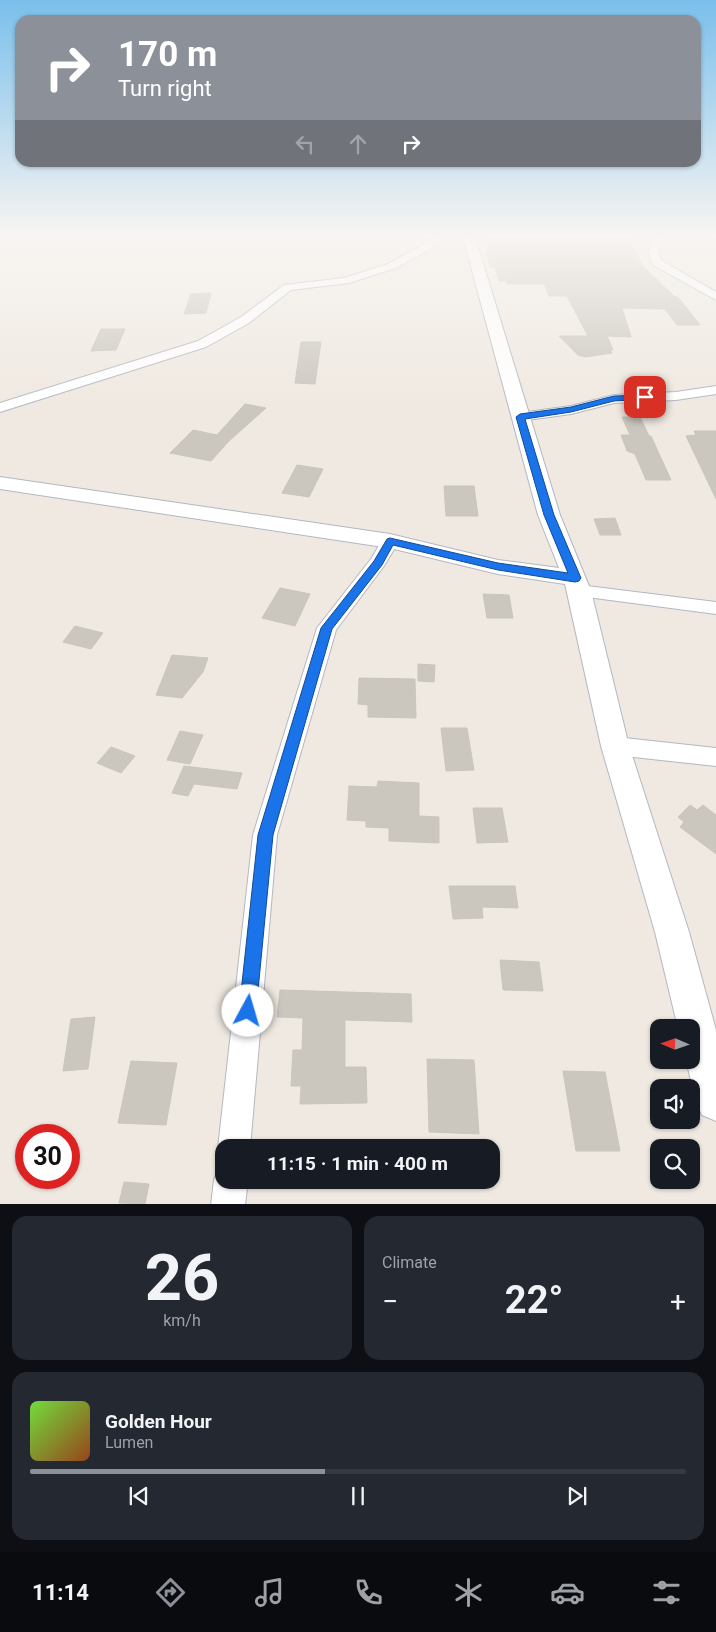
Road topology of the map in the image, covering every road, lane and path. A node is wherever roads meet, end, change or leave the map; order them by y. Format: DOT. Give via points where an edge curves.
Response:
graph roads {
  1 [pos="280,293"];
  2 [pos="485,293"];
  3 [pos="716,390"];
  4 [pos="0,408"];
  5 [pos="520,417"];
  6 [pos="0,483"];
  7 [pos="390,541"];
  8 [pos="577,585"];
  9 [pos="716,608"];
  10 [pos="615,746"];
  11 [pos="716,757"];
  12 [pos="716,1101"];
  13 [pos="235,1139"];
  14 [pos="230,1189"];
  15 [pos="228,1204"];
  1 -- 4 [label="street" via="245,320 202,344"];
  2 -- 5 [label="street"];
  3 -- 5 [label="street" via="614,399 571,410"];
  5 -- 8 [label="street" via="549,515"];
  6 -- 7 [label="street"];
  7 -- 8 [label="street"];
  7 -- 13 [label="street" via="378,562 327,628 265,835"];
  8 -- 9 [label="street"];
  8 -- 10 [label="street"];
  10 -- 11 [label="street"];
  10 -- 12 [label="street" via="672,932"];
  14 -- 15 [label="street"];
}
